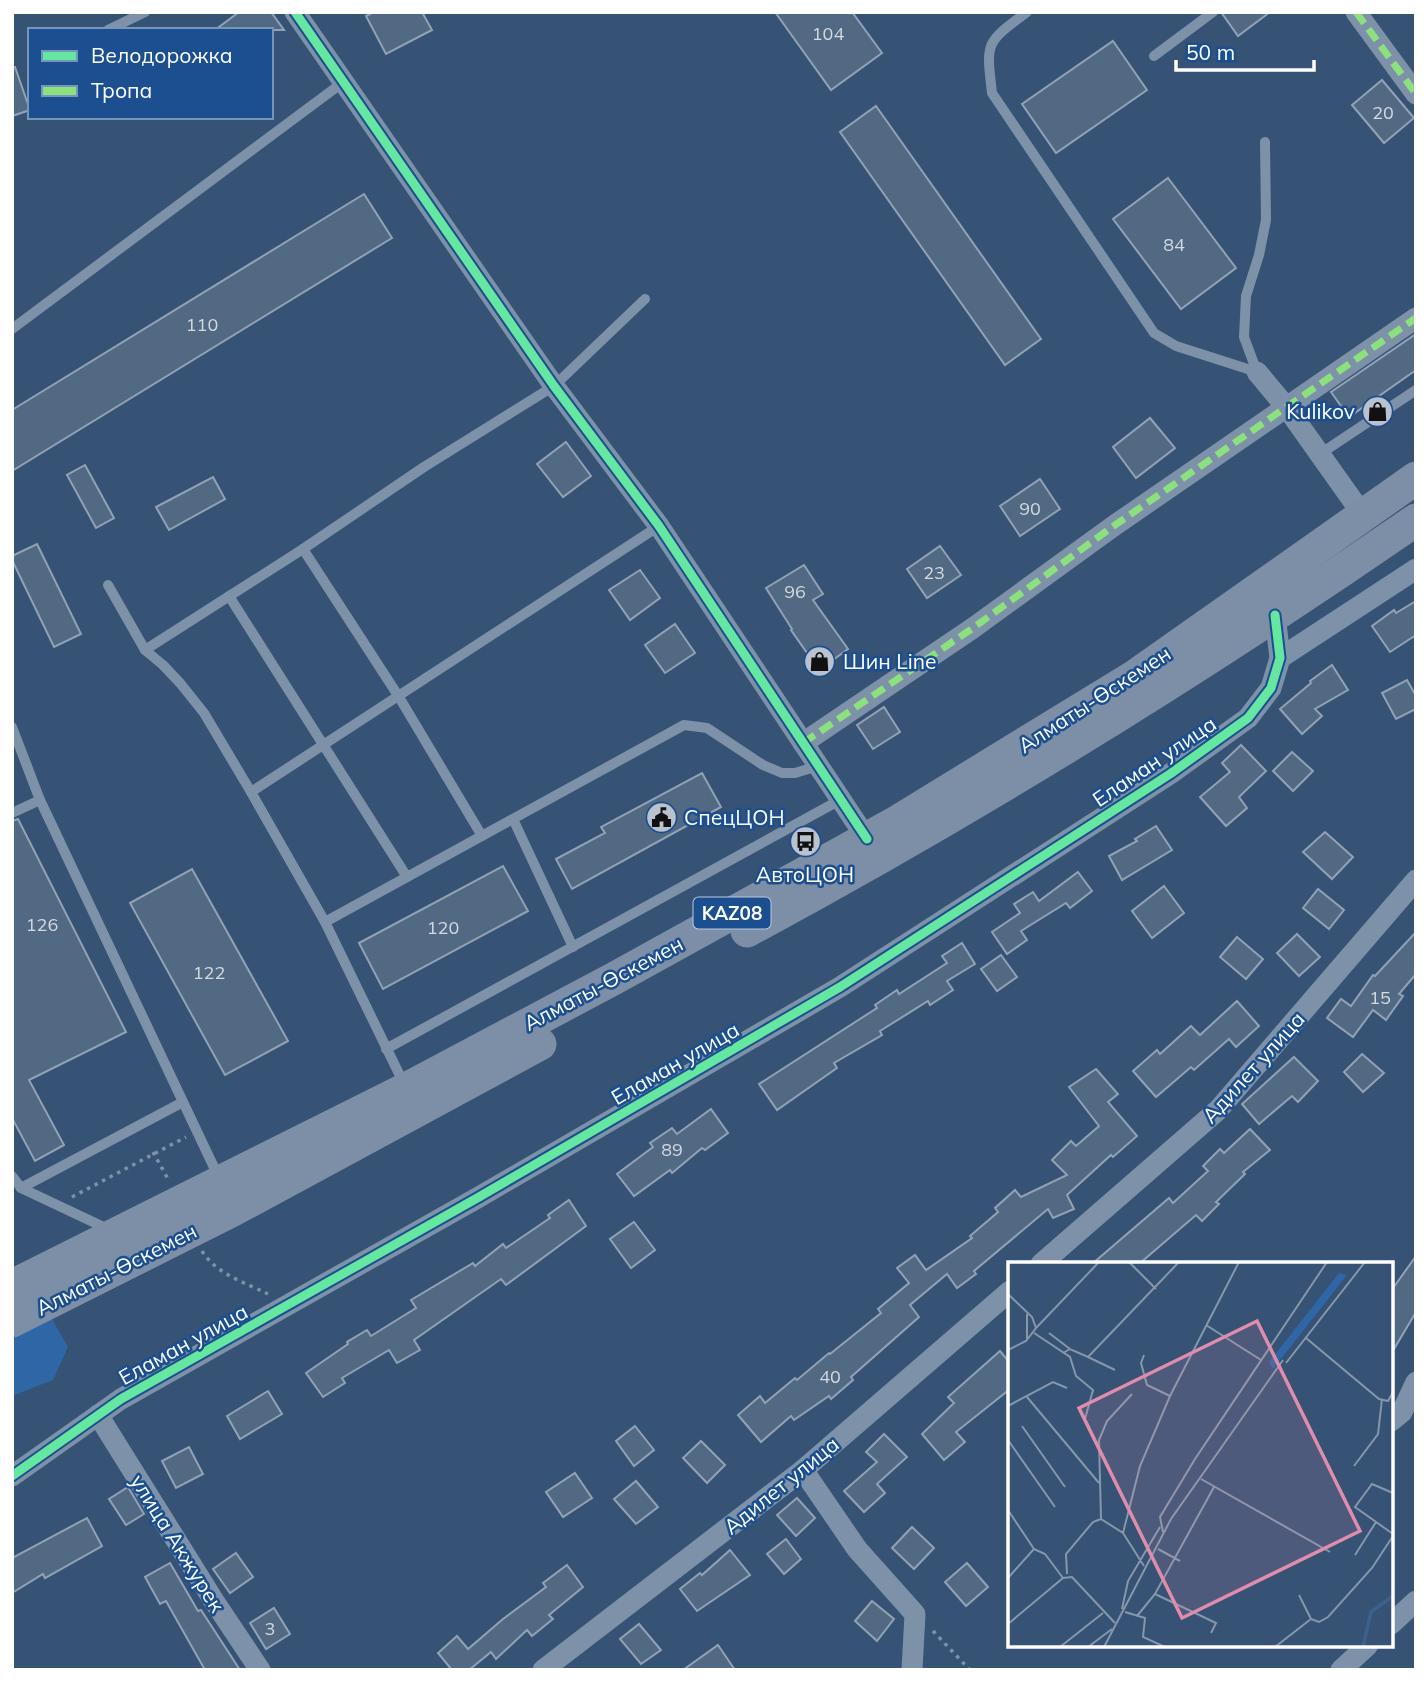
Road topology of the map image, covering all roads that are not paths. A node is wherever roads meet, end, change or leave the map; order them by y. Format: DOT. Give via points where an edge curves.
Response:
graph roads {
  1 [pos="145,12"];
  2 [pos="295,12"];
  3 [pos="1027,12"];
  4 [pos="1213,12"];
  5 [pos="1356,12"];
  6 [pos="112,28"];
  7 [pos="1154,56"];
  8 [pos="342,83"];
  9 [pos="1416,94"];
  10 [pos="1265,142"];
  11 [pos="645,299"];
  12 [pos="1416,318"];
  13 [pos="12,329"];
  14 [pos="1256,372"];
  15 [pos="554,386"];
  16 [pos="1416,390"];
  17 [pos="1287,408"];
  18 [pos="1320,454"];
  19 [pos="1416,478"];
  20 [pos="1363,515"];
  21 [pos="1416,520"];
  22 [pos="659,526"];
  23 [pos="303,549"];
  24 [pos="1416,569"];
  25 [pos="108,585"];
  26 [pos="229,596"];
  27 [pos="1275,615"];
  28 [pos="145,650"];
  29 [pos="1280,658"];
  30 [pos="1177,663"];
  31 [pos="399,697"];
  32 [pos="12,727"];
  33 [pos="803,743"];
  34 [pos="325,746"];
  35 [pos="818,766"];
  36 [pos="251,792"];
  37 [pos="40,800"];
  38 [pos="840,800"];
  39 [pos="12,813"];
  40 [pos="513,819"];
  41 [pos="482,836"];
  42 [pos="867,839"];
  43 [pos="407,877"];
  44 [pos="1416,880"];
  45 [pos="325,922"];
  46 [pos="573,947"];
  47 [pos="386,1049"];
  48 [pos="406,1089"];
  49 [pos="183,1102"];
  50 [pos="12,1176"];
  51 [pos="221,1182"];
  52 [pos="22,1188"];
  53 [pos="186,1217"];
  54 [pos="118,1234"];
  55 [pos="1043,1262"];
  56 [pos="12,1286"];
  57 [pos="1008,1293"];
  58 [pos="12,1321"];
  59 [pos="1416,1382"];
  60 [pos="98,1415"];
  61 [pos="1393,1419"];
  62 [pos="803,1470"];
  63 [pos="12,1476"];
  64 [pos="1416,1601"];
  65 [pos="1393,1622"];
  66 [pos="1366,1647"];
  67 [pos="260,1670"];
  68 [pos="543,1670"];
  69 [pos="912,1670"];
  70 [pos="1341,1670"];
  1 -- 6 [label="lane"];
  2 -- 8 [label="street"];
  3 -- 14 [label="lane" via="997,34 987,54 992,93 1154,333 1176,346"];
  4 -- 7 [label="lane"];
  5 -- 9 [label="street"];
  8 -- 13 [label="lane"];
  8 -- 15 [label="street"];
  10 -- 14 [label="lane" via="1266,220 1246,296 1244,337"];
  11 -- 15 [label="lane"];
  12 -- 17 [label="street"];
  14 -- 17 [label="street"];
  15 -- 22 [label="street"];
  15 -- 23 [label="lane"];
  16 -- 18 [label="lane"];
  17 -- 18 [label="street"];
  17 -- 33 [label="street"];
  18 -- 20 [label="street"];
  19 -- 20 [label="main road, Алматы-Өскемен / KAZ08"];
  20 -- 30 [label="main road, Алматы-Өскемен / KAZ08"];
  21 -- 27 [label="main road, Алматы-Өскемен / KAZ08"];
  22 -- 31 [label="lane"];
  22 -- 33 [label="street"];
  23 -- 26 [label="lane"];
  23 -- 31 [label="lane"];
  24 -- 29 [label="street"];
  25 -- 28 [label="lane"];
  26 -- 28 [label="lane"];
  26 -- 34 [label="lane"];
  27 -- 29 [label="street, Еламан улица"];
  27 -- 30 [label="main road, Алматы-Өскемен / KAZ08"];
  28 -- 36 [label="lane" via="180,682 204,713"];
  29 -- 60 [label="street, Еламан улица" via="1270,688 1248,718 1170,774 840,988"];
  30 -- 42 [label="main road, Алматы-Өскемен / KAZ08" via="1135,676"];
  30 -- 53 [label="main road, Алматы-Өскемен / KAZ08" via="882,858"];
  31 -- 34 [label="lane"];
  31 -- 41 [label="lane"];
  32 -- 37 [label="lane"];
  33 -- 35 [label="street"];
  34 -- 36 [label="lane"];
  34 -- 43 [label="lane"];
  35 -- 38 [label="street"];
  35 -- 40 [label="lane" via="782,773 707,728 684,725"];
  36 -- 45 [label="lane"];
  37 -- 39 [label="lane"];
  37 -- 49 [label="lane"];
  38 -- 42 [label="street"];
  38 -- 46 [label="lane"];
  40 -- 41 [label="lane"];
  40 -- 46 [label="lane"];
  41 -- 43 [label="lane"];
  42 -- 48 [label="main road, Алматы-Өскемен / KAZ08"];
  43 -- 45 [label="lane"];
  44 -- 55 [label="street, Адилет улица" via="1218,1110"];
  45 -- 47 [label="lane"];
  46 -- 47 [label="lane"];
  47 -- 48 [label="lane"];
  48 -- 51 [label="main road, Алматы-Өскемен / KAZ08"];
  49 -- 51 [label="lane"];
  49 -- 52 [label="lane"];
  50 -- 52 [label="lane"];
  51 -- 53 [label="main road, Алматы-Өскемен / KAZ08"];
  52 -- 54 [label="lane"];
  53 -- 54 [label="main road, Алматы-Өскемен / KAZ08"];
  53 -- 58 [label="main road, Алматы-Өскемен / KAZ08"];
  54 -- 56 [label="main road, Алматы-Өскемен / KAZ08"];
  57 -- 62 [label="street, Адилет улица"];
  59 -- 61 [label="street" via="1402,1412"];
  60 -- 63 [label="street, Еламан улица"];
  60 -- 67 [label="street, улица Акжурек"];
  62 -- 68 [label="street, Адилет улица"];
  62 -- 69 [label="street" via="857,1549 915,1614"];
  64 -- 65 [label="street"];
  66 -- 70 [label="street"];
}
